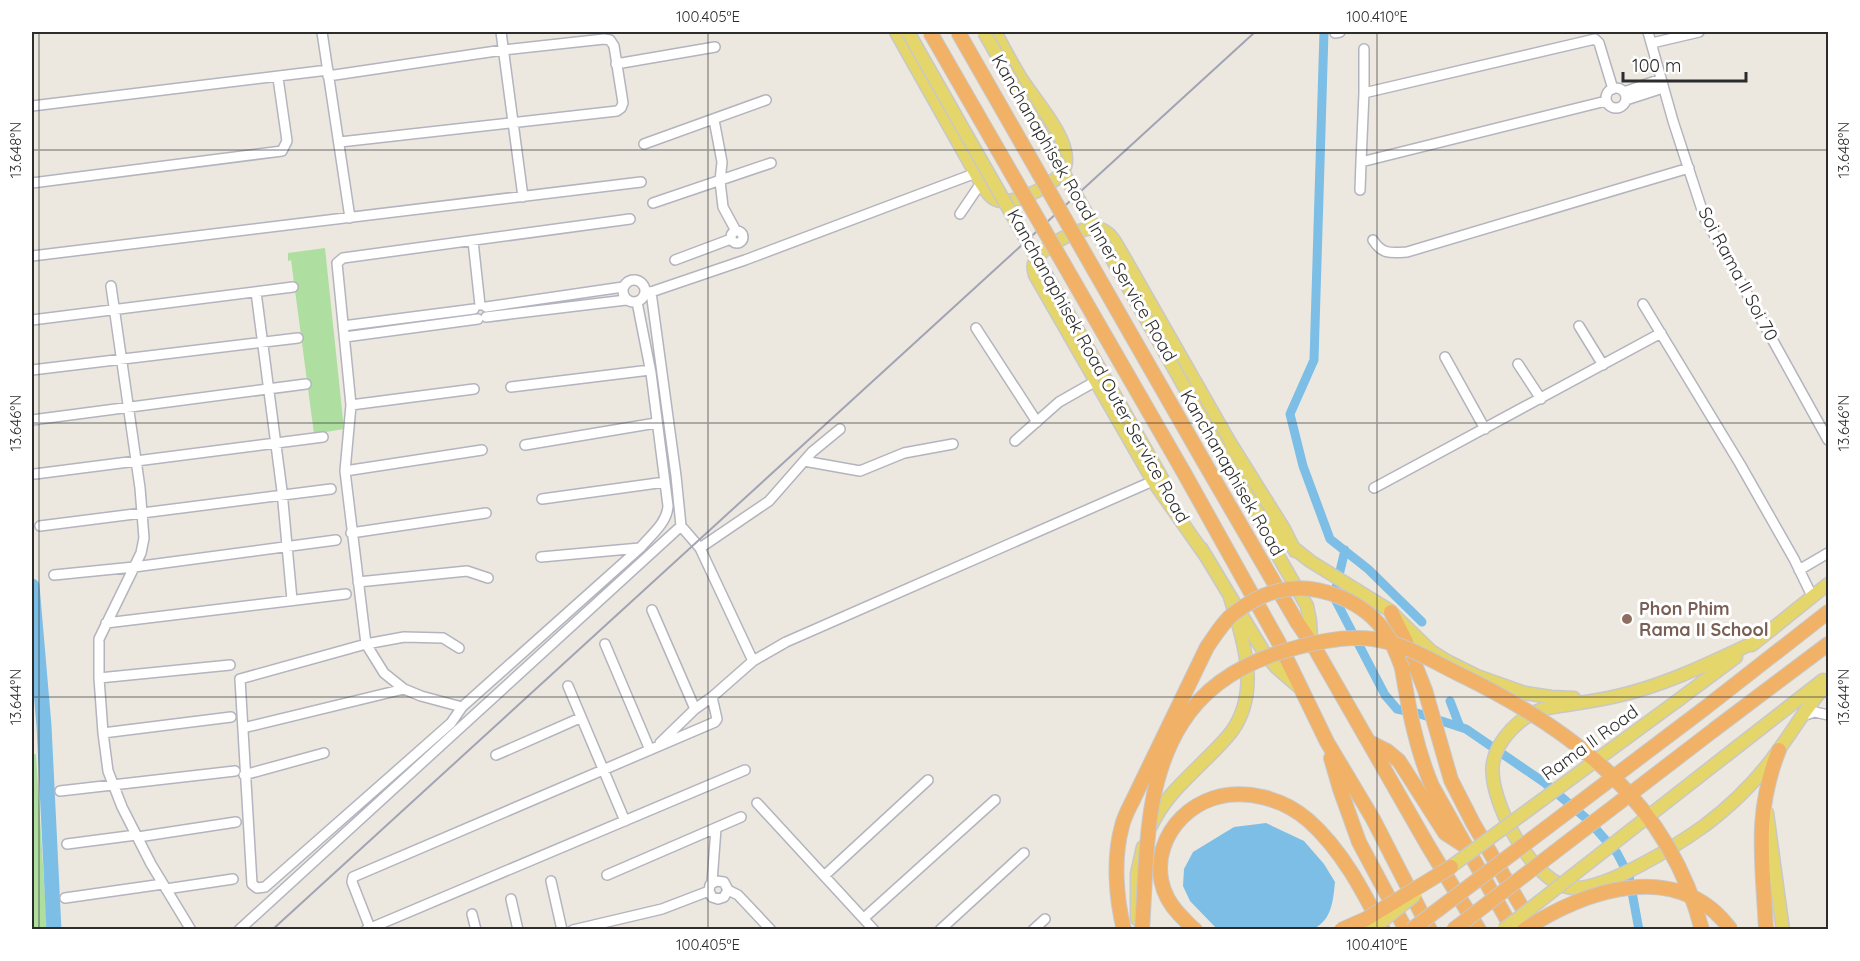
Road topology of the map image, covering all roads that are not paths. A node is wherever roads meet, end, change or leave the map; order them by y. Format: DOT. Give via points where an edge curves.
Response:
graph roads {
  1 [pos="322,32"];
  2 [pos="501,32"];
  3 [pos="896,32"];
  4 [pos="908,32"];
  5 [pos="930,32"];
  6 [pos="958,32"];
  7 [pos="984,32"];
  8 [pos="995,32"];
  9 [pos="1648,32"];
  10 [pos="1699,32"];
  11 [pos="1652,43"];
  12 [pos="715,47"];
  13 [pos="1364,49"];
  14 [pos="503,50"];
  15 [pos="616,64"];
  16 [pos="328,73"];
  17 [pos="278,78"];
  18 [pos="1662,84"];
  19 [pos="1613,89"];
  20 [pos="1364,93"];
  21 [pos="1625,96"];
  22 [pos="766,100"];
  23 [pos="1606,100"];
  24 [pos="32,106"];
  25 [pos="714,120"];
  26 [pos="513,122"];
  27 [pos="340,142"];
  28 [pos="644,144"];
  29 [pos="1361,162"];
  30 [pos="771,163"];
  31 [pos="1689,168"];
  32 [pos="978,178"];
  33 [pos="720,181"];
  34 [pos="641,182"];
  35 [pos="32,183"];
  36 [pos="1360,190"];
  37 [pos="523,197"];
  38 [pos="653,202"];
  39 [pos="960,214"];
  40 [pos="350,218"];
  41 [pos="630,219"];
  42 [pos="735,238"];
  43 [pos="1373,240"];
  44 [pos="472,241"];
  45 [pos="32,256"];
  46 [pos="675,260"];
  47 [pos="745,260"];
  48 [pos="111,286"];
  49 [pos="293,287"];
  50 [pos="623,287"];
  51 [pos="648,291"];
  52 [pos="256,292"];
  53 [pos="626,300"];
  54 [pos="637,302"];
  55 [pos="1643,304"];
  56 [pos="116,310"];
  57 [pos="481,311"];
  58 [pos="32,320"];
  59 [pos="344,326"];
  60 [pos="1579,326"];
  61 [pos="976,328"];
  62 [pos="1661,333"];
  63 [pos="345,337"];
  64 [pos="298,338"];
  65 [pos="262,342"];
  66 [pos="1445,357"];
  67 [pos="122,359"];
  68 [pos="1518,364"];
  69 [pos="1603,365"];
  70 [pos="32,370"];
  71 [pos="650,370"];
  72 [pos="1096,381"];
  73 [pos="306,384"];
  74 [pos="511,387"];
  75 [pos="474,389"];
  76 [pos="269,390"];
  77 [pos="1541,399"];
  78 [pos="351,405"];
  79 [pos="128,408"];
  80 [pos="32,420"];
  81 [pos="1037,422"];
  82 [pos="656,423"];
  83 [pos="840,429"];
  84 [pos="1485,429"];
  85 [pos="323,437"];
  86 [pos="1828,440"];
  87 [pos="1015,441"];
  88 [pos="276,443"];
  89 [pos="953,444"];
  90 [pos="525,445"];
  91 [pos="482,450"];
  92 [pos="804,461"];
  93 [pos="136,463"];
  94 [pos="345,471"];
  95 [pos="35,474"];
  96 [pos="1158,480"];
  97 [pos="665,482"];
  98 [pos="1374,488"];
  99 [pos="331,489"];
  100 [pos="282,494"];
  101 [pos="542,499"];
  102 [pos="141,513"];
  103 [pos="486,513"];
  104 [pos="1262,520"];
  105 [pos="40,526"];
  106 [pos="681,526"];
  107 [pos="351,533"];
  108 [pos="336,540"];
  109 [pos="288,548"];
  110 [pos="640,548"];
  111 [pos="700,548"];
  112 [pos="1295,550"];
  113 [pos="1828,553"];
  114 [pos="540,557"];
  115 [pos="134,567"];
  116 [pos="1799,570"];
  117 [pos="54,575"];
  118 [pos="488,578"];
  119 [pos="358,582"];
  120 [pos="1828,584"];
  121 [pos="346,594"];
  122 [pos="1812,596"];
  123 [pos="1230,597"];
  124 [pos="292,600"];
  125 [pos="652,610"];
  126 [pos="1391,612"];
  127 [pos="1828,612"];
  128 [pos="106,623"];
  129 [pos="1311,641"];
  130 [pos="1757,641"];
  131 [pos="366,644"];
  132 [pos="605,644"];
  133 [pos="1828,644"];
  134 [pos="459,648"];
  135 [pos="753,661"];
  136 [pos="230,665"];
  137 [pos="1828,676"];
  138 [pos="99,678"];
  139 [pos="1828,683"];
  140 [pos="568,686"];
  141 [pos="404,689"];
  142 [pos="1302,689"];
  143 [pos="1618,696"];
  144 [pos="712,697"];
  145 [pos="462,707"];
  146 [pos="695,709"];
  147 [pos="1828,715"];
  148 [pos="231,717"];
  149 [pos="580,718"];
  150 [pos="1800,718"];
  151 [pos="243,728"];
  152 [pos="103,733"];
  153 [pos="1327,741"];
  154 [pos="1370,744"];
  155 [pos="653,748"];
  156 [pos="1779,750"];
  157 [pos="324,753"];
  158 [pos="496,755"];
  159 [pos="603,770"];
  160 [pos="745,770"];
  161 [pos="239,773"];
  162 [pos="928,780"];
  163 [pos="113,784"];
  164 [pos="60,791"];
  165 [pos="1765,797"];
  166 [pos="995,800"];
  167 [pos="757,804"];
  168 [pos="741,817"];
  169 [pos="625,821"];
  170 [pos="236,822"];
  171 [pos="716,828"];
  172 [pos="137,836"];
  173 [pos="1359,842"];
  174 [pos="67,844"];
  175 [pos="1466,846"];
  176 [pos="1024,853"];
  177 [pos="1451,867"];
  178 [pos="607,875"];
  179 [pos="824,876"];
  180 [pos="233,879"];
  181 [pos="551,881"];
  182 [pos="165,886"];
  183 [pos="711,886"];
  184 [pos="728,890"];
  185 [pos="1492,890"];
  186 [pos="1517,896"];
  187 [pos="65,898"];
  188 [pos="512,898"];
  189 [pos="472,914"];
  190 [pos="1423,916"];
  191 [pos="864,918"];
  192 [pos="1045,919"];
  193 [pos="604,926"];
  194 [pos="1378,928"];
  195 [pos="191,929"];
  196 [pos="368,929"];
  197 [pos="239,930"];
  198 [pos="476,930"];
  199 [pos="518,930"];
  200 [pos="562,930"];
  201 [pos="573,930"];
  202 [pos="771,930"];
  203 [pos="874,930"];
  204 [pos="940,930"];
  205 [pos="1034,930"];
  206 [pos="1124,930"];
  207 [pos="1140,930"];
  208 [pos="1195,930"];
  209 [pos="1341,930"];
  210 [pos="1406,930"];
  211 [pos="1411,930"];
  212 [pos="1430,930"];
  213 [pos="1435,930"];
  214 [pos="1453,930"];
  215 [pos="1479,930"];
  216 [pos="1503,930"];
  217 [pos="1513,930"];
  218 [pos="1524,930"];
  219 [pos="1535,930"];
  220 [pos="1702,930"];
  221 [pos="1731,930"];
  222 [pos="1766,930"];
  223 [pos="1783,930"];
  1 -- 16 [label="street"];
  2 -- 14 [label="street"];
  3 -- 32 [label="main road"];
  4 -- 96 [label="main road, Kanchanaphisek Road Outer Service Road, bridge"];
  5 -- 142 [label="highway, bridge" via="1183,471"];
  6 -- 129 [label="highway, Kanchanaphisek Road, bridge"];
  7 -- 104 [label="main road, Kanchanaphisek Road Inner Service Road, bridge"];
  8 -- 32 [label="main road" via="1060,137 1066,160 1064,170 1040,191 1014,201 991,196"];
  9 -- 11 [label="street, Soi Rama II Soi 70"];
  10 -- 11 [label="street"];
  11 -- 18 [label="street, Soi Rama II Soi 70"];
  12 -- 15 [label="street"];
  13 -- 20 [label="street"];
  14 -- 15 [label="street" via="604,39 614,46"];
  14 -- 16 [label="street"];
  14 -- 26 [label="street"];
  15 -- 26 [label="street" via="622,103 617,111"];
  16 -- 17 [label="street"];
  16 -- 27 [label="street"];
  17 -- 24 [label="street"];
  17 -- 35 [label="street" via="287,141 282,151"];
  18 -- 21 [label="street"];
  18 -- 31 [label="street, Soi Rama II Soi 70"];
  19 -- 20 [label="street" via="1595,39"];
  19 -- 21 [label="street" via="1619,89"];
  19 -- 23 [label="street"];
  20 -- 29 [label="street"];
  21 -- 23 [label="street" via="1623,105 1615,108"];
  22 -- 25 [label="street"];
  23 -- 29 [label="street"];
  25 -- 28 [label="street"];
  25 -- 33 [label="street" via="722,162"];
  26 -- 27 [label="street"];
  26 -- 37 [label="street"];
  27 -- 40 [label="street"];
  29 -- 36 [label="street"];
  30 -- 33 [label="street"];
  31 -- 43 [label="street" via="1407,252 1388,253"];
  31 -- 86 [label="street, Soi Rama II Soi 70" via="1704,216"];
  32 -- 39 [label="street"];
  32 -- 47 [label="street"];
  33 -- 38 [label="street"];
  33 -- 42 [label="street" via="725,214"];
  34 -- 37 [label="street"];
  37 -- 40 [label="street"];
  40 -- 45 [label="street"];
  41 -- 44 [label="street"];
  42 -- 46 [label="street"];
  42 -- 47 [label="street"];
  44 -- 57 [label="street"];
  44 -- 59 [label="street" via="339,260"];
  47 -- 51 [label="street"];
  48 -- 56 [label="street"];
  49 -- 52 [label="street"];
  50 -- 51 [label="street" via="635,280"];
  50 -- 53 [label="street"];
  50 -- 57 [label="street"];
  51 -- 54 [label="street"];
  51 -- 106 [label="street"];
  52 -- 56 [label="street"];
  52 -- 65 [label="street"];
  53 -- 54 [label="street"];
  53 -- 57 [label="street"];
  54 -- 71 [label="street"];
  55 -- 62 [label="street"];
  56 -- 58 [label="street"];
  56 -- 67 [label="street"];
  57 -- 59 [label="street"];
  57 -- 63 [label="street"];
  59 -- 63 [label="street"];
  60 -- 69 [label="street"];
  61 -- 81 [label="street"];
  62 -- 69 [label="street"];
  62 -- 116 [label="street"];
  63 -- 78 [label="street"];
  64 -- 65 [label="street"];
  65 -- 67 [label="street"];
  65 -- 76 [label="street"];
  66 -- 84 [label="street"];
  67 -- 70 [label="street"];
  67 -- 79 [label="street"];
  68 -- 77 [label="street"];
  69 -- 77 [label="street"];
  71 -- 74 [label="street"];
  71 -- 82 [label="street"];
  72 -- 81 [label="street" via="1059,402"];
  72 -- 96 [label="main road"];
  72 -- 112 [label="main road" via="1033,267 1035,260 1056,243 1089,228 1109,234 1124,257"];
  73 -- 76 [label="street"];
  75 -- 78 [label="street"];
  76 -- 79 [label="street"];
  76 -- 88 [label="street"];
  77 -- 84 [label="street"];
  78 -- 94 [label="street"];
  79 -- 80 [label="street"];
  79 -- 93 [label="street"];
  81 -- 87 [label="street"];
  82 -- 90 [label="street"];
  82 -- 97 [label="street"];
  83 -- 92 [label="street"];
  84 -- 98 [label="street"];
  85 -- 88 [label="street"];
  88 -- 93 [label="street"];
  88 -- 100 [label="street"];
  89 -- 92 [label="street" via="904,453 860,471"];
  91 -- 94 [label="street"];
  92 -- 111 [label="street" via="769,501"];
  93 -- 95 [label="street"];
  93 -- 102 [label="street"];
  94 -- 107 [label="street"];
  96 -- 123 [label="main road, Kanchanaphisek Road Outer Service Road"];
  96 -- 135 [label="street" via="786,642"];
  97 -- 101 [label="street"];
  97 -- 110 [label="street" via="666,515"];
  99 -- 100 [label="street"];
  100 -- 102 [label="street"];
  100 -- 109 [label="street"];
  102 -- 105 [label="street"];
  102 -- 115 [label="street" via="144,538"];
  103 -- 107 [label="street"];
  104 -- 112 [label="main road"];
  104 -- 129 [label="main road, Kanchanaphisek Road Inner Service Road" via="1307,606"];
  106 -- 111 [label="street"];
  106 -- 197 [label="street"];
  107 -- 119 [label="street"];
  108 -- 109 [label="street"];
  109 -- 115 [label="street"];
  109 -- 124 [label="street"];
  110 -- 114 [label="street"];
  110 -- 145 [label="street"];
  111 -- 135 [label="street"];
  112 -- 126 [label="main road"];
  113 -- 116 [label="street"];
  115 -- 117 [label="street"];
  115 -- 128 [label="street"];
  116 -- 122 [label="street"];
  118 -- 119 [label="street" via="467,572"];
  119 -- 131 [label="street"];
  120 -- 122 [label="main road, Rama II Road"];
  121 -- 124 [label="street"];
  122 -- 130 [label="main road, Rama II Road"];
  123 -- 142 [label="main road, Kanchanaphisek Road Outer Service Road" via="1265,654"];
  123 -- 207 [label="main road" via="1247,662 1241,712 1222,743 1173,790 1146,835 1137,874"];
  124 -- 128 [label="street"];
  125 -- 146 [label="street"];
  126 -- 143 [label="main road" via="1431,651 1477,676 1525,693 1551,697"];
  126 -- 186 [label="highway" via="1430,707 1451,780"];
  127 -- 211 [label="highway, bridge"];
  128 -- 138 [label="street" via="99,639"];
  129 -- 154 [label="highway, Kanchanaphisek Road"];
  130 -- 143 [label="main road" via="1708,664"];
  130 -- 177 [label="main road, Rama II Road, bridge"];
  131 -- 134 [label="street" via="424,637 443,638"];
  131 -- 141 [label="street" via="384,673"];
  131 -- 151 [label="street" via="240,679"];
  132 -- 155 [label="street"];
  133 -- 214 [label="highway, bridge"];
  135 -- 144 [label="street"];
  136 -- 138 [label="street"];
  137 -- 216 [label="main road, bridge"];
  138 -- 152 [label="street"];
  139 -- 150 [label="main road"];
  140 -- 149 [label="street"];
  141 -- 145 [label="street"];
  141 -- 151 [label="street"];
  142 -- 153 [label="highway"];
  143 -- 156 [label="main road" via="1536,711 1504,738 1493,762 1494,787 1504,815 1522,848 1557,884 1587,887 1619,875 1686,838 1706,825 1754,780"];
  144 -- 146 [label="street"];
  144 -- 155 [label="street" via="715,722"];
  145 -- 161 [label="street" via="451,723 265,887 252,884"];
  146 -- 155 [label="street"];
  147 -- 150 [label="street" via="1815,712"];
  148 -- 152 [label="street"];
  149 -- 158 [label="street"];
  149 -- 159 [label="street"];
  150 -- 156 [label="main road"];
  151 -- 161 [label="street"];
  152 -- 163 [label="street"];
  153 -- 173 [label="highway"];
  153 -- 190 [label="highway"];
  154 -- 175 [label="highway" via="1399,761 1445,833"];
  154 -- 215 [label="highway, Kanchanaphisek Road"];
  155 -- 159 [label="street"];
  156 -- 165 [label="highway"];
  157 -- 161 [label="street"];
  159 -- 169 [label="street"];
  159 -- 196 [label="street" via="352,877"];
  160 -- 169 [label="street"];
  161 -- 163 [label="street"];
  162 -- 179 [label="street"];
  163 -- 164 [label="street"];
  163 -- 172 [label="street"];
  165 -- 222 [label="highway" via="1760,842"];
  165 -- 223 [label="main road"];
  166 -- 191 [label="street"];
  167 -- 179 [label="street"];
  168 -- 171 [label="street"];
  169 -- 196 [label="street"];
  170 -- 172 [label="street"];
  171 -- 178 [label="street"];
  171 -- 183 [label="street"];
  172 -- 174 [label="street"];
  172 -- 182 [label="street"];
  173 -- 194 [label="highway"];
  173 -- 210 [label="highway"];
  175 -- 185 [label="highway"];
  175 -- 206 [label="highway, bridge" via="1421,762 1410,723 1402,668 1387,633 1356,605 1337,596 1308,589 1276,591 1232,615 1207,647 1133,800 1122,826 1118,853"];
  176 -- 204 [label="street"];
  177 -- 194 [label="main road, Rama II Road, bridge"];
  177 -- 209 [label="highway, bridge"];
  179 -- 191 [label="street"];
  180 -- 182 [label="street"];
  181 -- 200 [label="street"];
  182 -- 187 [label="street"];
  182 -- 195 [label="street"];
  183 -- 184 [label="street" via="720,881"];
  183 -- 184 [label="street" via="712,897 718,899"];
  183 -- 193 [label="street" via="670,907"];
  184 -- 202 [label="street" via="738,895"];
  185 -- 186 [label="highway"];
  185 -- 217 [label="highway"];
  186 -- 219 [label="highway"];
  188 -- 199 [label="street"];
  189 -- 198 [label="street"];
  190 -- 212 [label="highway"];
  190 -- 213 [label="highway"];
  191 -- 203 [label="street"];
  192 -- 205 [label="street"];
  193 -- 201 [label="street"];
  194 -- 208 [label="highway" via="1363,893 1335,848 1308,820 1273,800 1232,794 1213,798 1180,818 1160,855 1161,889"];
  207 -- 220 [label="highway, bridge" via="1155,787 1170,745 1189,713 1216,685 1249,665 1299,648 1355,638 1397,645 1480,684 1533,715 1600,764 1663,835 1687,883"];
  218 -- 221 [label="highway, bridge" via="1545,915 1587,897 1653,886 1695,897 1721,915"];
}
